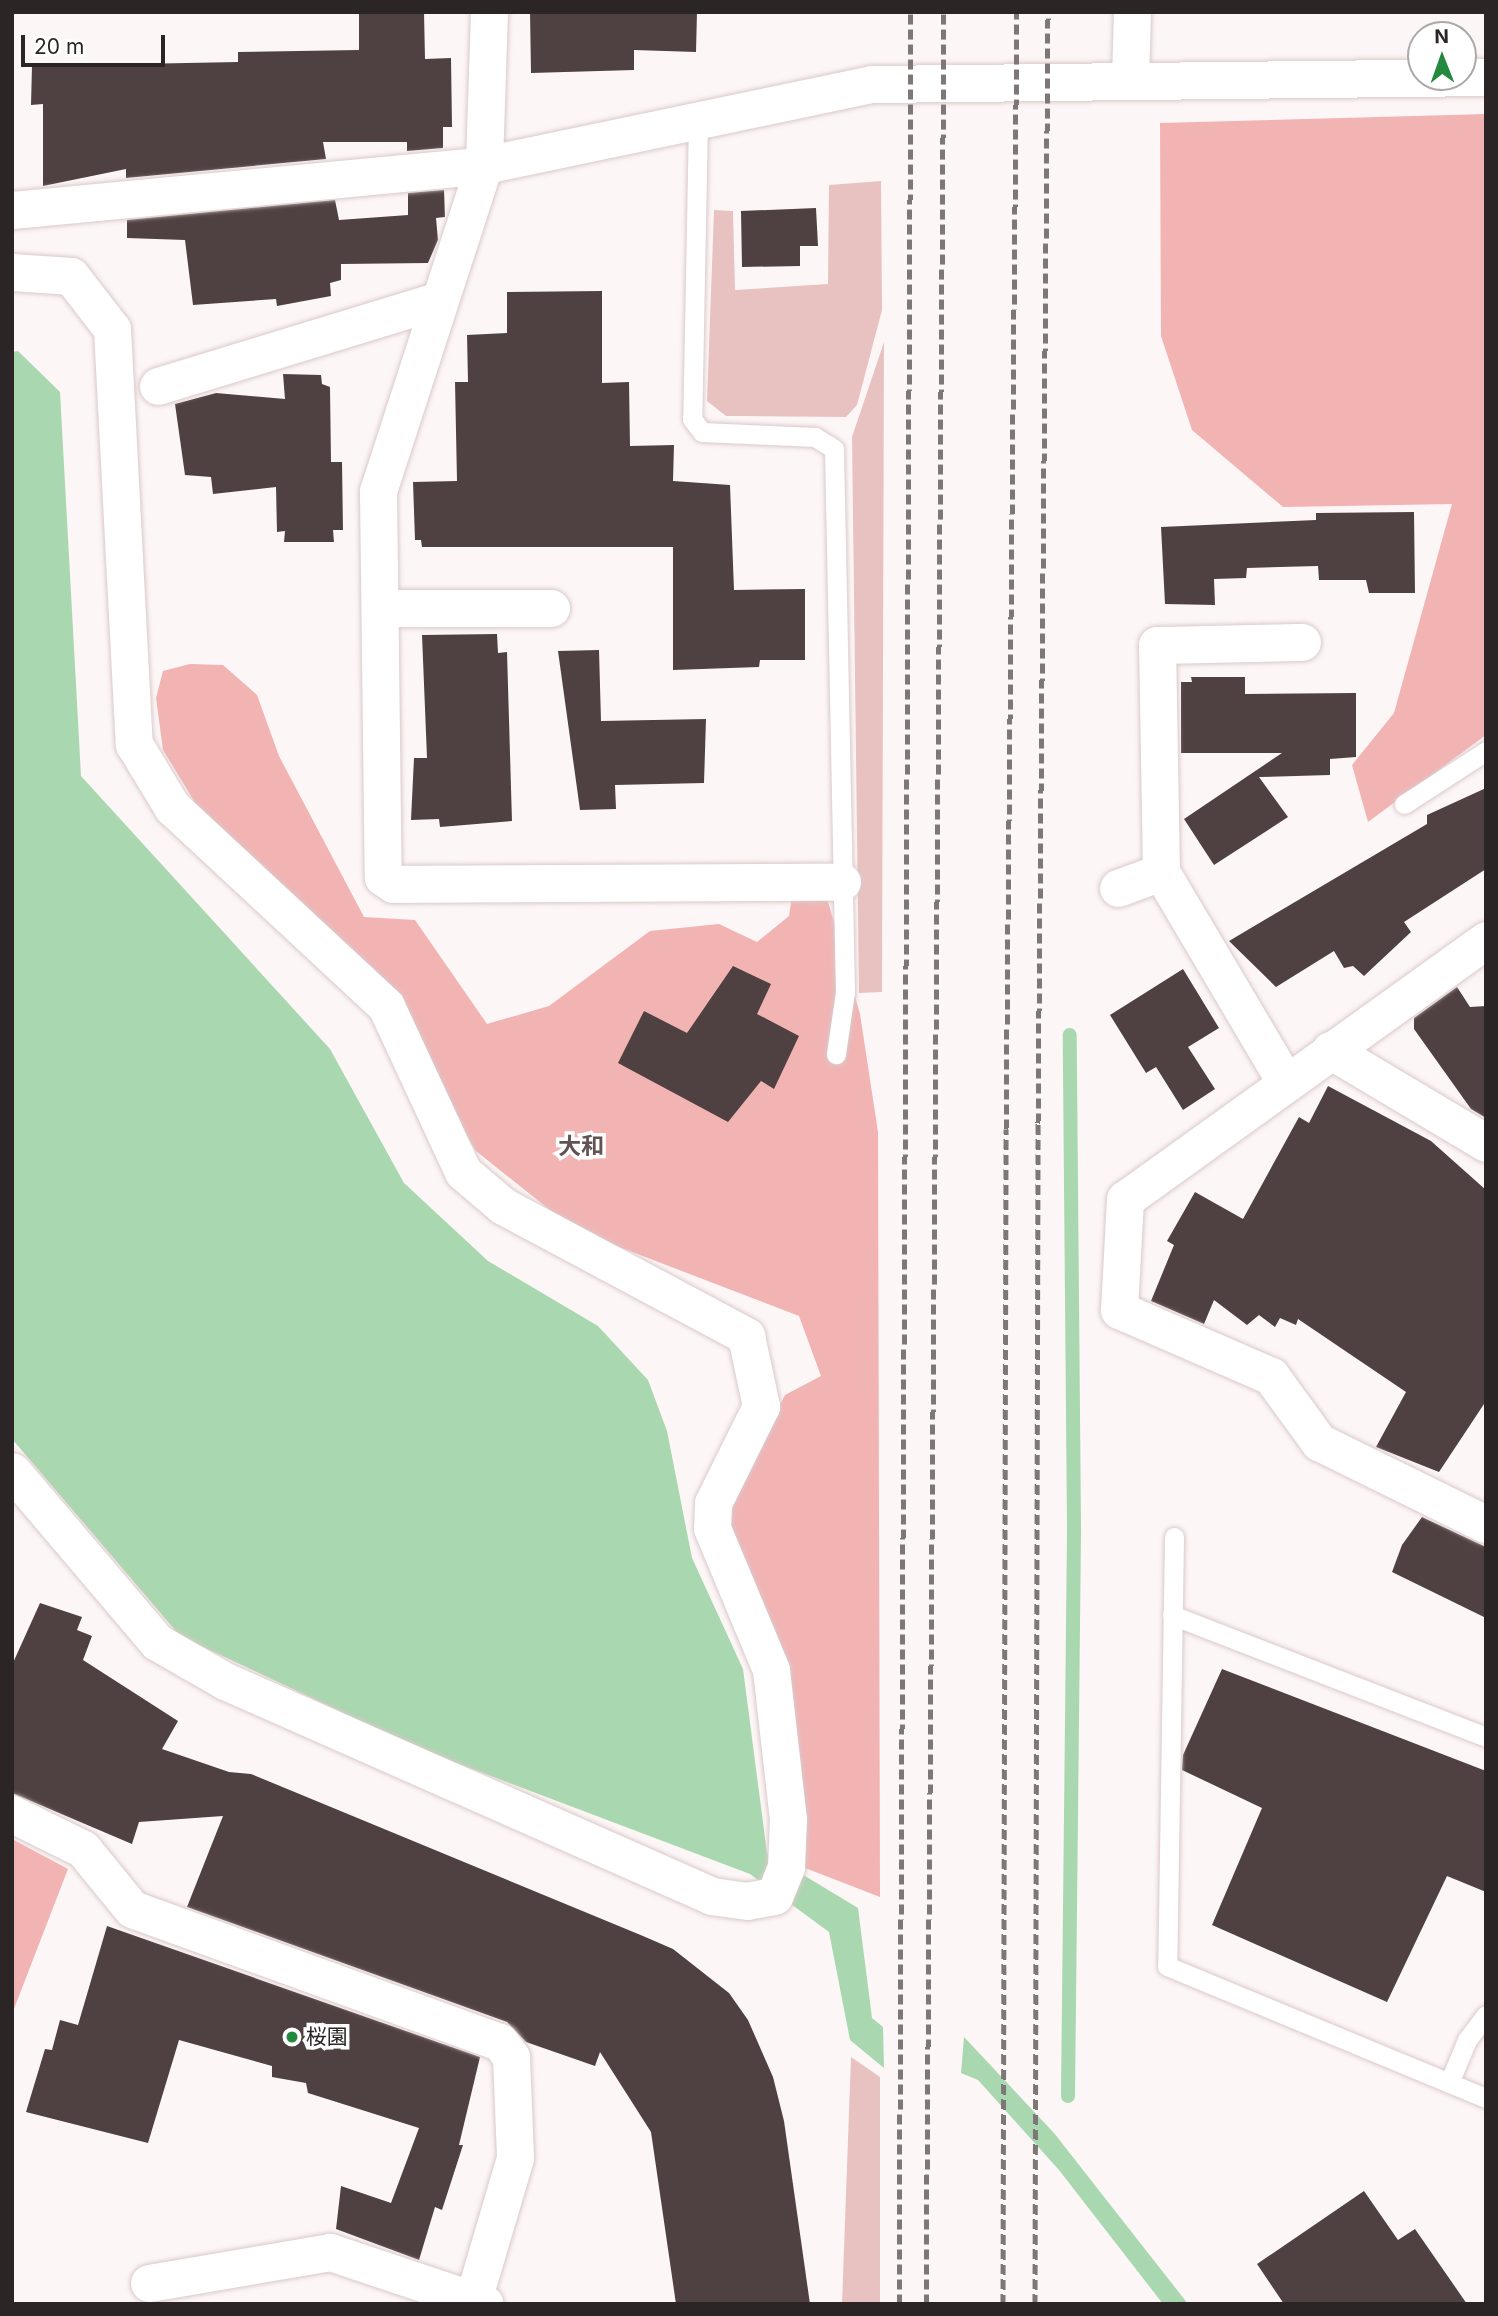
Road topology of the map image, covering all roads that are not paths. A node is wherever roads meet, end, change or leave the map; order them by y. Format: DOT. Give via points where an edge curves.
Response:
graph roads {
  1 [pos="489,12"];
  2 [pos="1132,12"];
  3 [pos="1486,77"];
  4 [pos="1130,79"];
  5 [pos="698,120"];
  6 [pos="484,164"];
  7 [pos="18,199"];
  8 [pos="12,272"];
  9 [pos="439,300"];
  10 [pos="158,386"];
  11 [pos="380,608"];
  12 [pos="551,608"];
  13 [pos="1303,642"];
  14 [pos="1486,751"];
  15 [pos="1404,804"];
  16 [pos="1161,872"];
  17 [pos="842,882"];
  18 [pos="1118,888"];
  19 [pos="1486,940"];
  20 [pos="1330,1050"];
  21 [pos="836,1054"];
  22 [pos="1286,1083"];
  23 [pos="1486,1143"];
  24 [pos="12,1471"];
  25 [pos="1486,1524"];
  26 [pos="1174,1538"];
  27 [pos="1172,1615"];
  28 [pos="1486,1737"];
  29 [pos="12,1814"];
  30 [pos="1486,2015"];
  31 [pos="1449,2083"];
  32 [pos="1486,2098"];
  33 [pos="149,2283"];
  34 [pos="479,2302"];
  1 -- 6 [label="street"];
  2 -- 4 [label="street"];
  3 -- 4 [label="street"];
  4 -- 5 [label="street" via="872,84"];
  5 -- 6 [label="street"];
  5 -- 17 [label="lane" via="692,419 702,432 815,437 834,449"];
  6 -- 7 [label="street"];
  6 -- 9 [label="street"];
  8 -- 24 [label="street" via="50,271 71,276 112,329 135,744 172,807 386,1006 463,1172 503,1206 746,1336 761,1406 713,1503 712,1528 771,1670 788,1819 786,1867 774,1896 747,1901 712,1896 214,1674 158,1642"];
  9 -- 10 [label="street"];
  9 -- 11 [label="street" via="378,491"];
  11 -- 12 [label="street"];
  11 -- 17 [label="street" via="383,877 393,884"];
  13 -- 16 [label="street" via="1157,645"];
  14 -- 15 [label="lane"];
  16 -- 18 [label="street"];
  16 -- 22 [label="street"];
  17 -- 21 [label="lane" via="845,992"];
  19 -- 20 [label="street"];
  20 -- 22 [label="street"];
  20 -- 23 [label="street"];
  22 -- 25 [label="street" via="1125,1199 1119,1310 1271,1376 1319,1442"];
  26 -- 27 [label="lane"];
  27 -- 28 [label="lane"];
  27 -- 31 [label="lane" via="1167,1966"];
  29 -- 34 [label="street" via="83,1849 132,1909 500,2042 511,2057 515,2158"];
  30 -- 31 [label="lane" via="1467,2040"];
  31 -- 32 [label="lane"];
  33 -- 34 [label="street" via="330,2252"];
}
